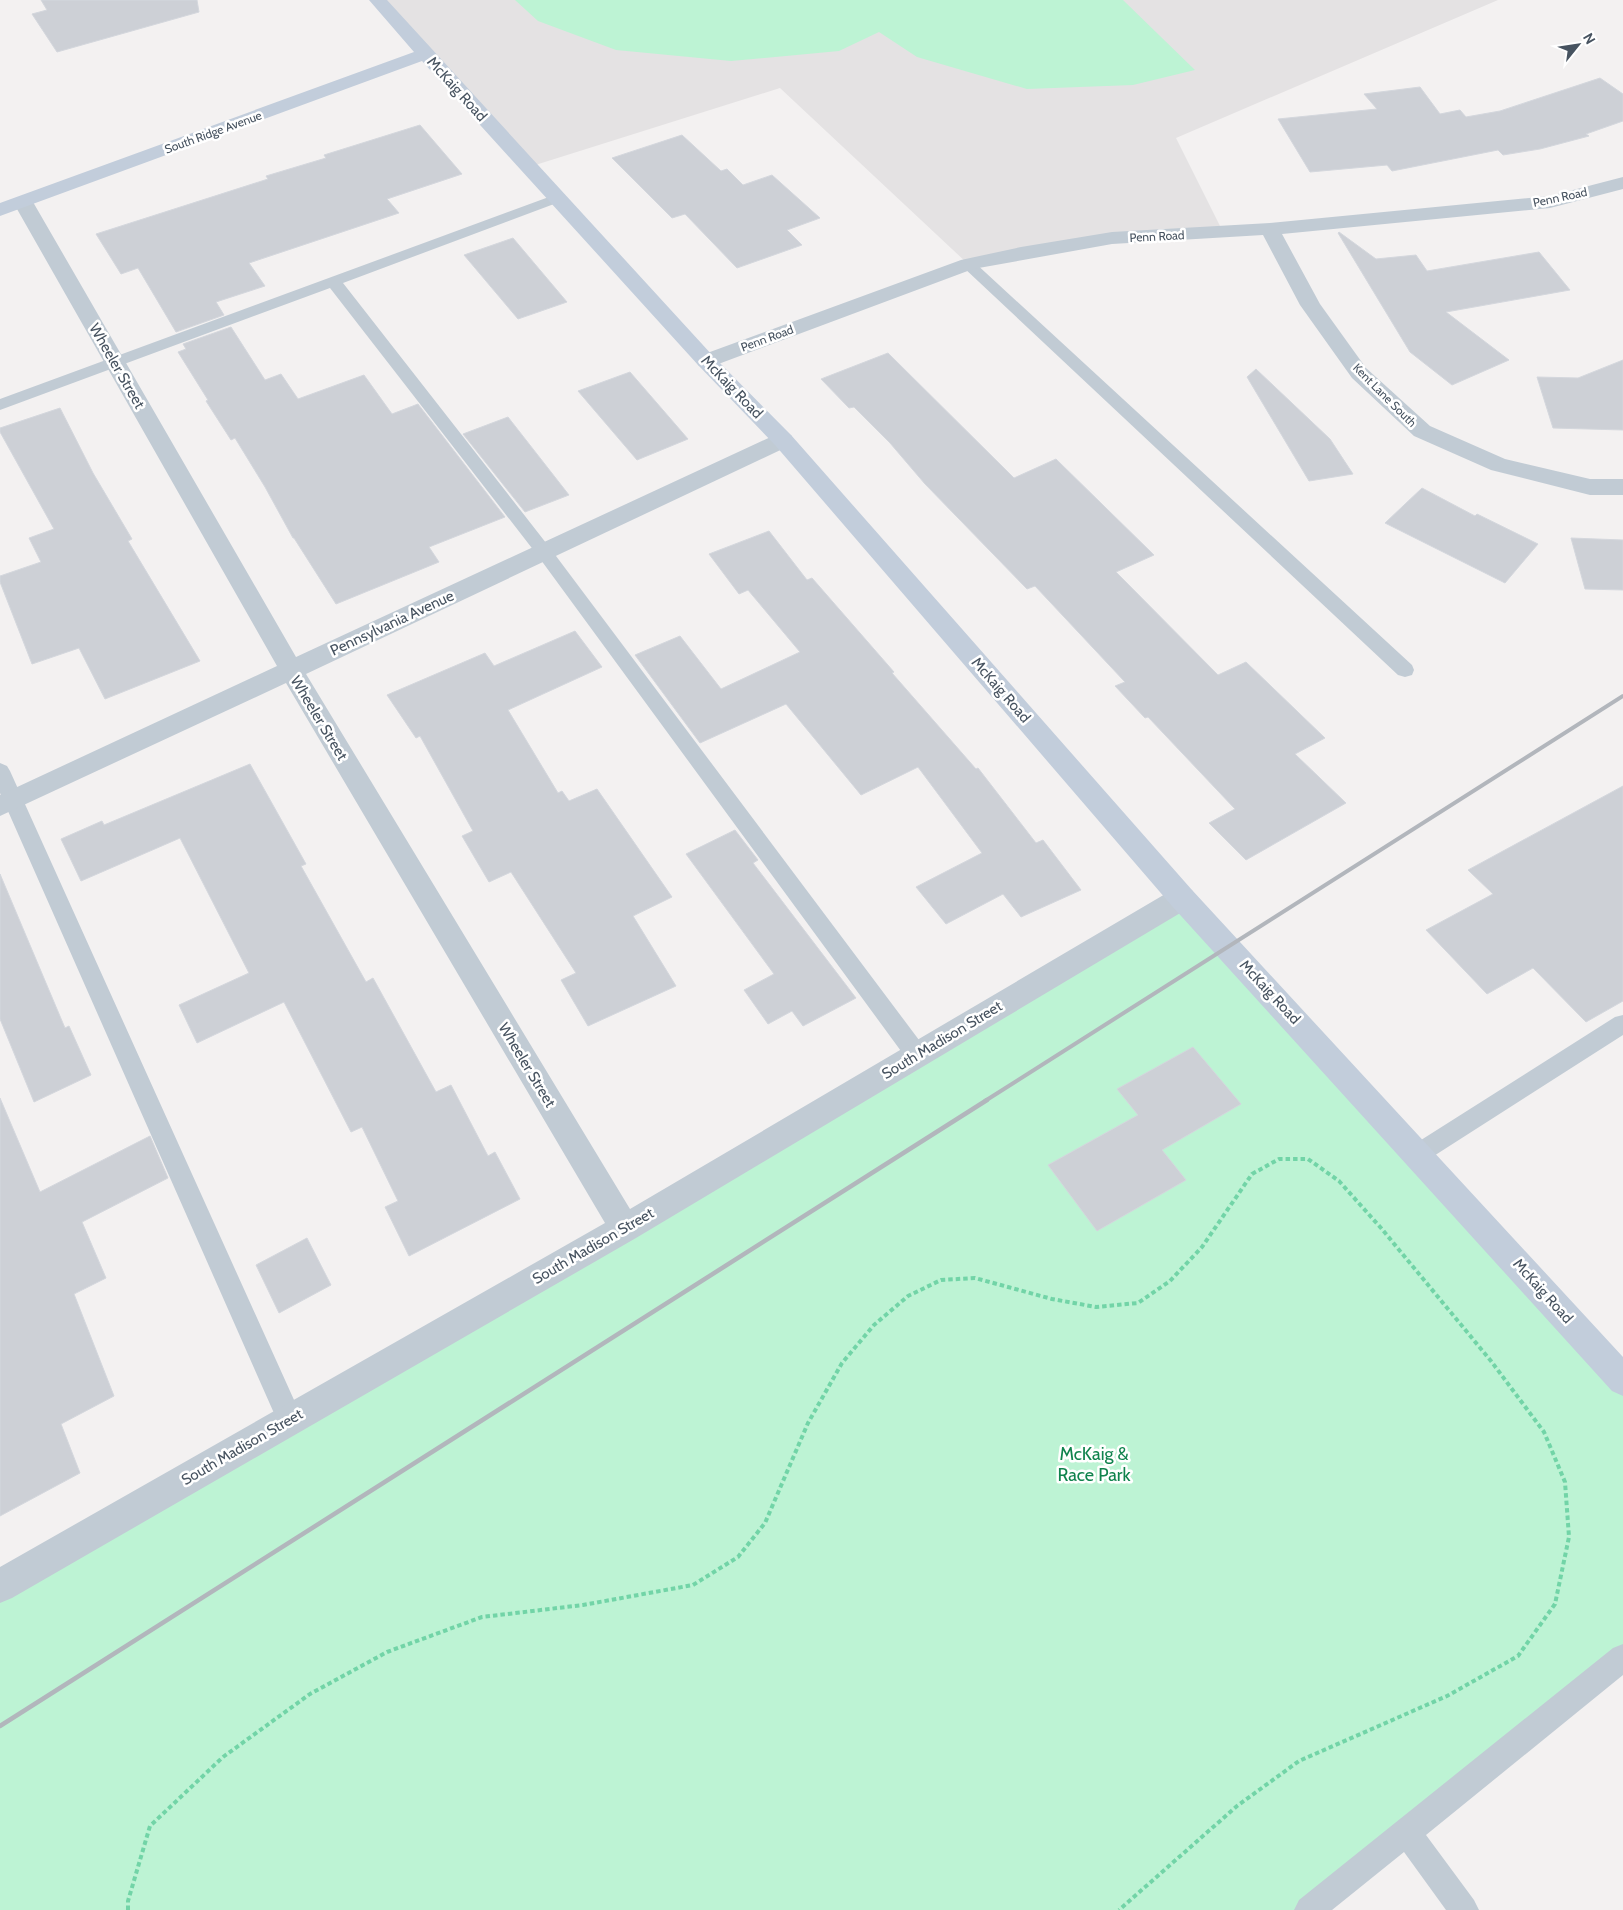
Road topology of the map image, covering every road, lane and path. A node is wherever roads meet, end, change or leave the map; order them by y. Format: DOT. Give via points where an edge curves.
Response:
graph roads {
  1 [pos="378,0"];
  2 [pos="425,54"];
  3 [pos="1623,183"];
  4 [pos="557,198"];
  5 [pos="23,202"];
  6 [pos="0,210"];
  7 [pos="1270,229"];
  8 [pos="968,264"];
  9 [pos="333,281"];
  10 [pos="706,361"];
  11 [pos="115,362"];
  12 [pos="0,405"];
  13 [pos="783,440"];
  14 [pos="1623,488"];
  15 [pos="544,552"];
  16 [pos="291,670"];
  17 [pos="1405,670"];
  18 [pos="0,771"];
  19 [pos="7,803"];
  20 [pos="1182,898"];
  21 [pos="1623,1024"];
  22 [pos="917,1055"];
  23 [pos="1418,1154"];
  24 [pos="625,1228"];
  25 [pos="1623,1380"];
  26 [pos="290,1420"];
  27 [pos="0,1586"];
  28 [pos="1623,1658"];
  29 [pos="1406,1832"];
  30 [pos="128,1910"];
  31 [pos="1119,1910"];
  32 [pos="1308,1910"];
  33 [pos="1464,1910"];
  1 -- 2 [label="street, McKaig Road"];
  2 -- 4 [label="street, McKaig Road"];
  2 -- 5 [label="street, South Ridge Avenue"];
  3 -- 7 [label="street, Penn Road" via="1550,202"];
  4 -- 9 [label="lane"];
  4 -- 10 [label="street, McKaig Road"];
  5 -- 6 [label="street, South Ridge Avenue"];
  5 -- 11 [label="street, Wheeler Street"];
  7 -- 8 [label="street, Penn Road" via="1112,238"];
  7 -- 14 [label="street, Kent Lane South" via="1310,305 1359,373 1422,431 1498,465 1590,488"];
  8 -- 10 [label="street, Penn Road"];
  8 -- 17 [label="lane"];
  9 -- 11 [label="lane"];
  9 -- 15 [label="lane"];
  10 -- 13 [label="street, McKaig Road"];
  11 -- 12 [label="lane"];
  11 -- 16 [label="street, Wheeler Street"];
  13 -- 15 [label="street, Pennsylvania Avenue"];
  13 -- 20 [label="street, McKaig Road"];
  15 -- 16 [label="street, Pennsylvania Avenue"];
  15 -- 22 [label="lane"];
  16 -- 19 [label="street, Pennsylvania Avenue"];
  16 -- 24 [label="street, Wheeler Street"];
  18 -- 19 [label="lane"];
  19 -- 26 [label="lane"];
  20 -- 22 [label="street, South Madison Street"];
  20 -- 23 [label="street, McKaig Road"];
  21 -- 23 [label="lane"];
  22 -- 24 [label="street, South Madison Street"];
  23 -- 25 [label="street, McKaig Road"];
  24 -- 26 [label="street, South Madison Street"];
  26 -- 27 [label="street, South Madison Street"];
  28 -- 29 [label="lane"];
  29 -- 32 [label="lane"];
  29 -- 33 [label="lane"];
  30 -- 31 [label="path" via="150,1826 223,1757 310,1694 387,1652 482,1617 592,1603 693,1585 738,1557 765,1523 808,1423 842,1363 874,1325 908,1296 941,1280 975,1278 1052,1300 1096,1306 1138,1302 1170,1281 1202,1247 1252,1174 1279,1159 1308,1159 1339,1181 1381,1228 1491,1361 1544,1432 1565,1482 1569,1537 1555,1604 1518,1656 1447,1696 1299,1761 1237,1806"];
}
